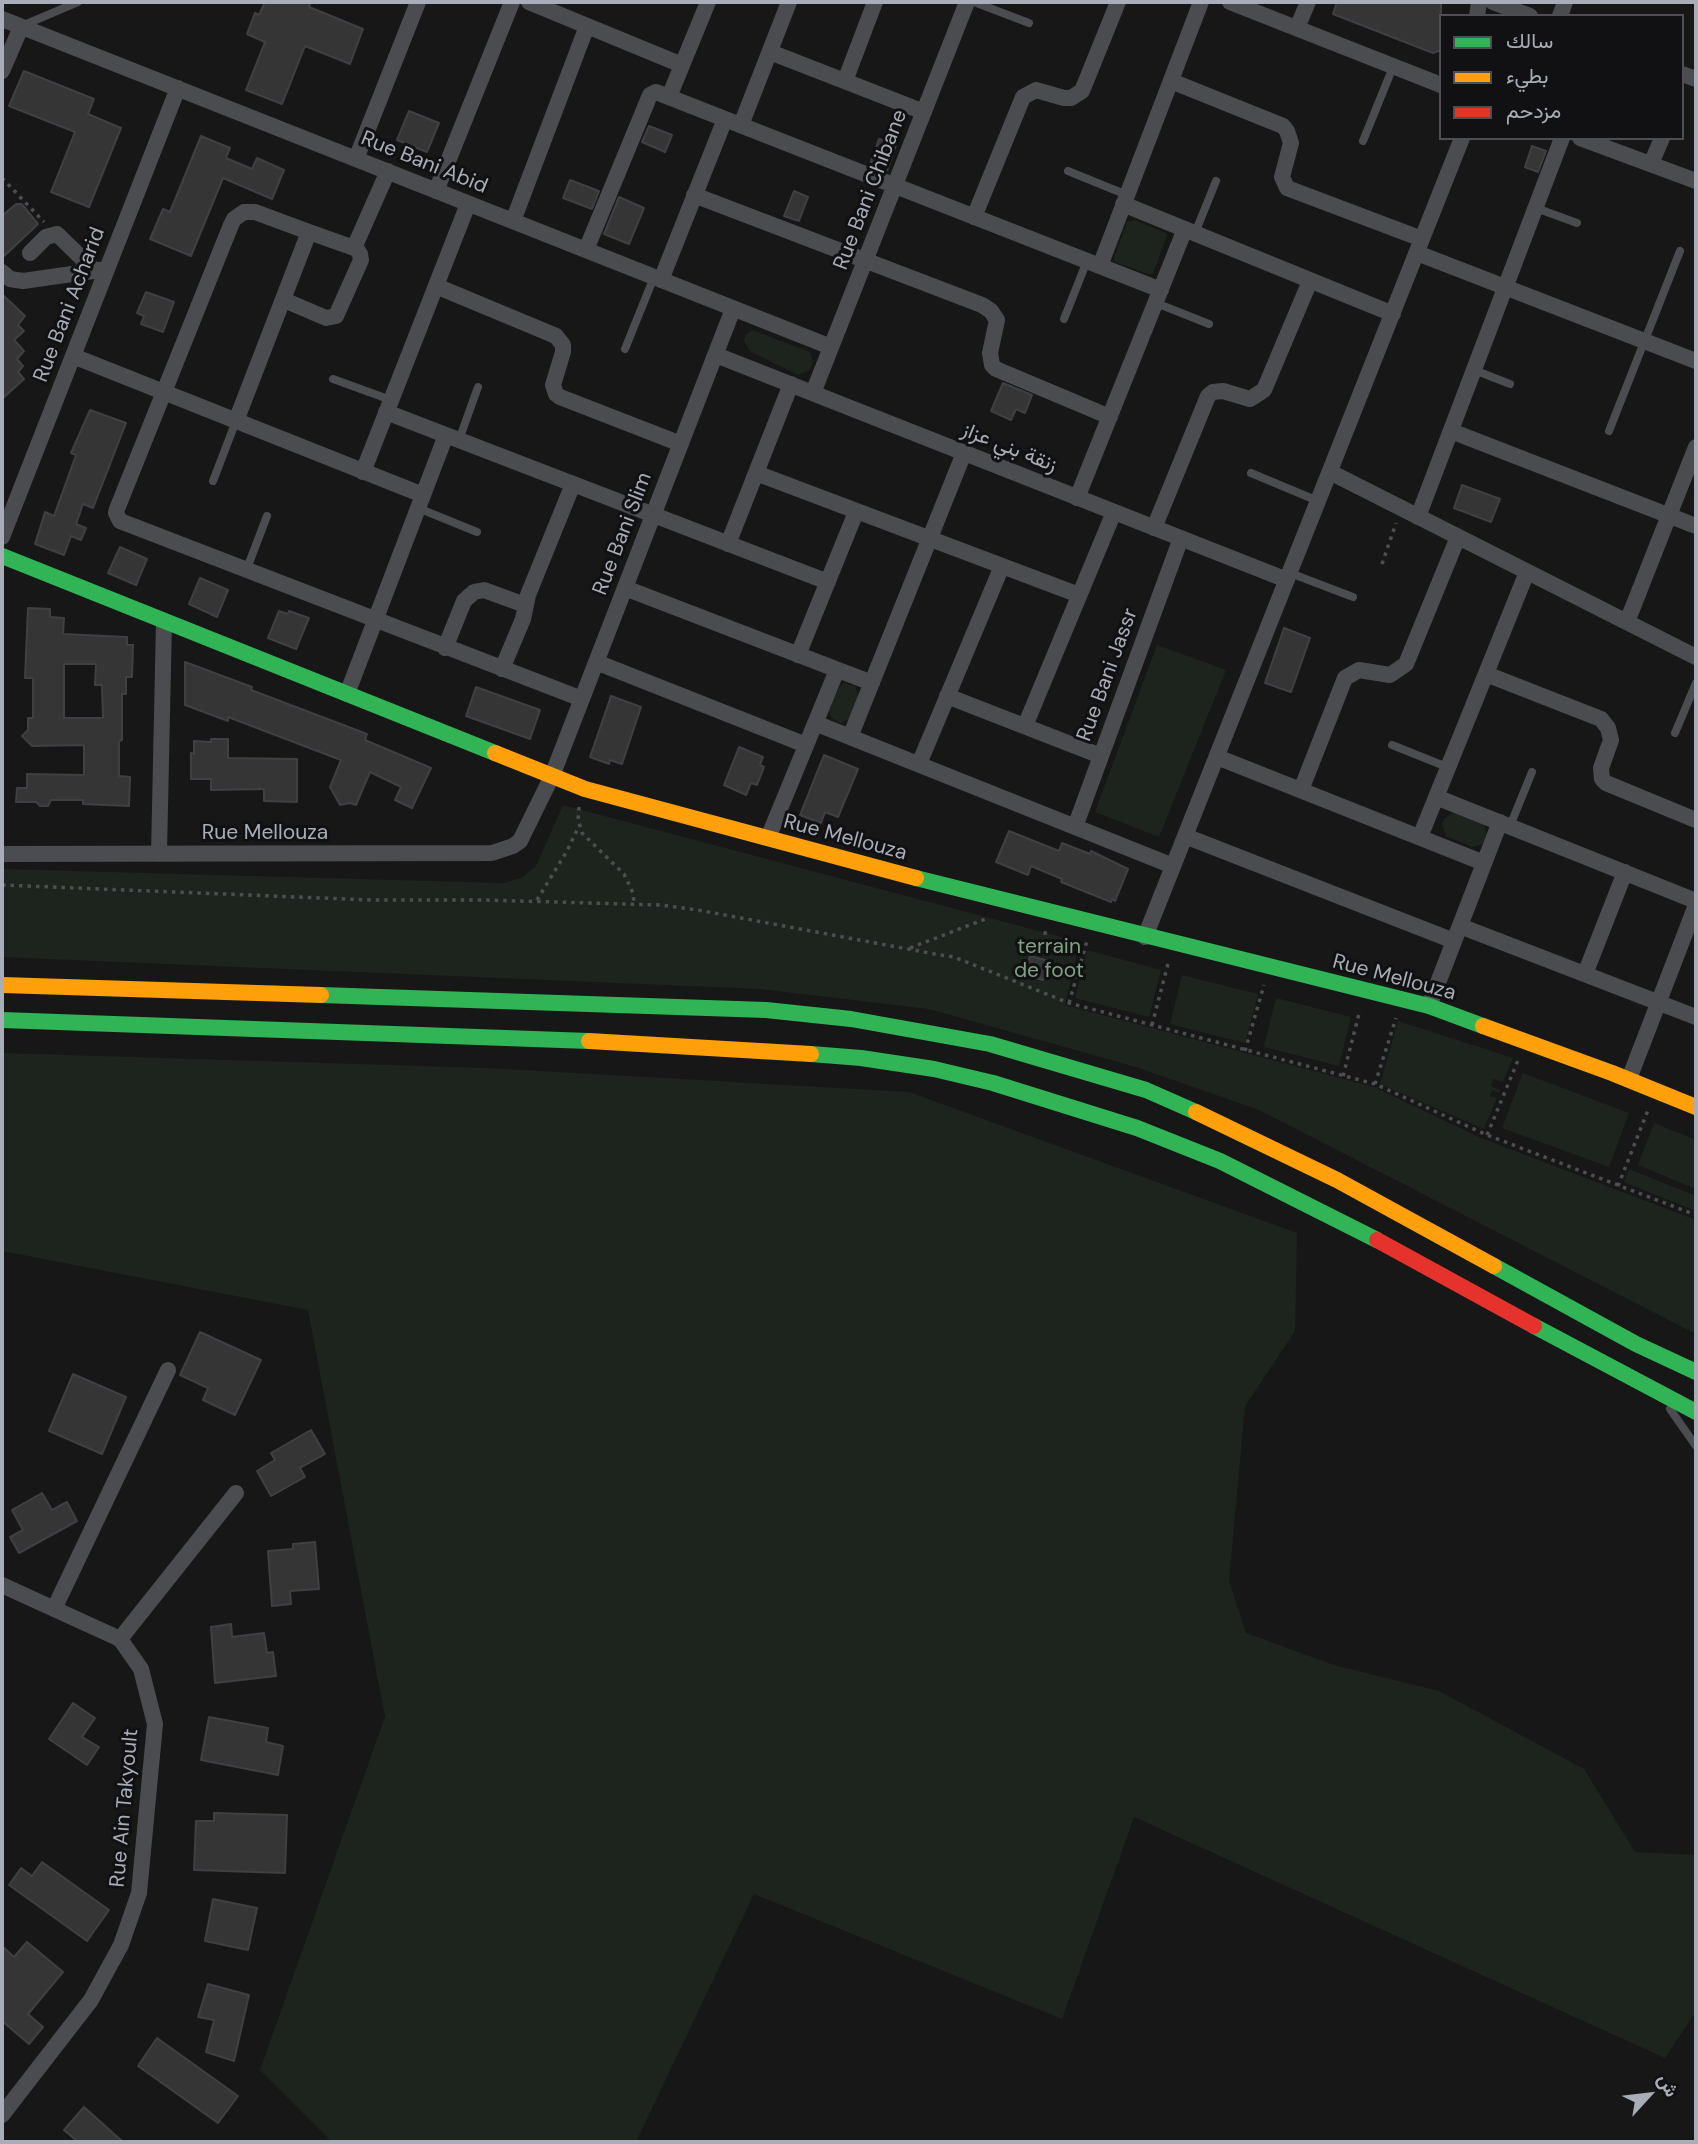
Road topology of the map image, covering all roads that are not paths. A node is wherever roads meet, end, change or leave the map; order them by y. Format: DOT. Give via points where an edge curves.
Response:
graph roads {
  1 [pos="78,2"];
  2 [pos="418,2"];
  3 [pos="512,2"];
  4 [pos="529,2"];
  5 [pos="708,2"];
  6 [pos="789,2"];
  7 [pos="875,2"];
  8 [pos="967,2"];
  9 [pos="974,2"];
  10 [pos="1118,2"];
  11 [pos="1201,2"];
  12 [pos="1230,2"];
  13 [pos="1308,2"];
  14 [pos="1493,2"];
  15 [pos="55,6"];
  16 [pos="1525,14"];
  17 [pos="2,19"];
  18 [pos="1029,23"];
  19 [pos="587,26"];
  20 [pos="21,27"];
  21 [pos="1297,28"];
  22 [pos="770,52"];
  23 [pos="682,65"];
  24 [pos="1393,66"];
  25 [pos="2,71"];
  26 [pos="845,81"];
  27 [pos="1171,81"];
  28 [pos="1439,84"];
  29 [pos="178,88"];
  30 [pos="669,97"];
  31 [pos="924,113"];
  32 [pos="725,119"];
  33 [pos="741,125"];
  34 [pos="1461,140"];
  35 [pos="1561,140"];
  36 [pos="1585,140"];
  37 [pos="1661,140"];
  38 [pos="1363,141"];
  39 [pos="356,159"];
  40 [pos="1651,164"];
  41 [pos="388,171"];
  42 [pos="1068,171"];
  43 [pos="1216,181"];
  44 [pos="1696,181"];
  45 [pos="895,186"];
  46 [pos="436,191"];
  47 [pos="694,195"];
  48 [pos="1125,200"];
  49 [pos="468,204"];
  50 [pos="1536,208"];
  51 [pos="974,217"];
  52 [pos="513,221"];
  53 [pos="1577,223"];
  54 [pos="1190,231"];
  55 [pos="309,232"];
  56 [pos="1419,246"];
  57 [pos="354,248"];
  58 [pos="586,250"];
  59 [pos="1680,251"];
  60 [pos="30,253"];
  61 [pos="866,260"];
  62 [pos="1093,264"];
  63 [pos="101,270"];
  64 [pos="2,272"];
  65 [pos="657,278"];
  66 [pos="1310,281"];
  67 [pos="436,286"];
  68 [pos="1506,287"];
  69 [pos="1158,297"];
  70 [pos="284,300"];
  71 [pos="733,309"];
  72 [pos="1393,314"];
  73 [pos="1064,319"];
  74 [pos="1209,324"];
  75 [pos="1644,341"];
  76 [pos="831,347"];
  77 [pos="625,349"];
  78 [pos="716,355"];
  79 [pos="72,356"];
  80 [pos="1696,361"];
  81 [pos="1474,370"];
  82 [pos="333,379"];
  83 [pos="791,384"];
  84 [pos="1510,384"];
  85 [pos="478,387"];
  86 [pos="164,393"];
  87 [pos="813,393"];
  88 [pos="388,406"];
  89 [pos="1110,417"];
  90 [pos="236,421"];
  91 [pos="1451,431"];
  92 [pos="1609,431"];
  93 [pos="452,438"];
  94 [pos="681,444"];
  95 [pos="1696,447"];
  96 [pos="964,453"];
  97 [pos="363,472"];
  98 [pos="1330,472"];
  99 [pos="756,473"];
  100 [pos="1251,473"];
  101 [pos="213,481"];
  102 [pos="573,484"];
  103 [pos="1077,498"];
  104 [pos="1318,501"];
  105 [pos="421,502"];
  106 [pos="856,512"];
  107 [pos="1114,512"];
  108 [pos="653,515"];
  109 [pos="1670,515"];
  110 [pos="267,516"];
  111 [pos="1418,517"];
  112 [pos="1696,526"];
  113 [pos="1154,528"];
  114 [pos="477,532"];
  115 [pos="2,537"];
  116 [pos="1458,537"];
  117 [pos="930,538"];
  118 [pos="1181,538"];
  119 [pos="728,544"];
  120 [pos="2,556"];
  121 [pos="1002,566"];
  122 [pos="246,571"];
  123 [pos="1527,572"];
  124 [pos="1288,576"];
  125 [pos="828,582"];
  126 [pos="625,588"];
  127 [pos="1080,595"];
  128 [pos="1353,597"];
  129 [pos="525,605"];
  130 [pos="164,621"];
  131 [pos="376,621"];
  132 [pos="1627,622"];
  133 [pos="445,648"];
  134 [pos="798,655"];
  135 [pos="1696,657"];
  136 [pos="596,662"];
  137 [pos="502,669"];
  138 [pos="836,670"];
  139 [pos="1486,674"];
  140 [pos="872,683"];
  141 [pos="1696,683"];
  142 [pos="347,694"];
  143 [pos="947,695"];
  144 [pos="582,699"];
  145 [pos="815,723"];
  146 [pos="1025,726"];
  147 [pos="1675,733"];
  148 [pos="850,737"];
  149 [pos="806,745"];
  150 [pos="1392,745"];
  151 [pos="1101,756"];
  152 [pos="1217,757"];
  153 [pos="919,764"];
  154 [pos="1447,767"];
  155 [pos="1532,772"];
  156 [pos="552,776"];
  157 [pos="1301,790"];
  158 [pos="1436,797"];
  159 [pos="1696,820"];
  160 [pos="1505,824"];
  161 [pos="1074,827"];
  162 [pos="1185,836"];
  163 [pos="1420,837"];
  164 [pos="768,838"];
  165 [pos="2,854"];
  166 [pos="159,854"];
  167 [pos="1484,863"];
  168 [pos="1173,866"];
  169 [pos="1625,872"];
  170 [pos="1696,903"];
  171 [pos="1692,927"];
  172 [pos="1457,933"];
  173 [pos="1145,937"];
  174 [pos="2,969"];
  175 [pos="1585,974"];
  176 [pos="2,985"];
  177 [pos="162,990"];
  178 [pos="1659,1002"];
  179 [pos="1429,1006"];
  180 [pos="1696,1017"];
  181 [pos="2,1020"];
  182 [pos="1629,1079"];
  183 [pos="1696,1107"];
  184 [pos="168,1370"];
  185 [pos="1696,1373"];
  186 [pos="1661,1394"];
  187 [pos="1696,1412"];
  188 [pos="1696,1446"];
  189 [pos="236,1493"];
  190 [pos="2,1585"];
  191 [pos="54,1609"];
  192 [pos="120,1639"];
  193 [pos="2,2115"];
  1 -- 15 [label="lane"];
  2 -- 39 [label="street"];
  3 -- 46 [label="street"];
  4 -- 19 [label="street"];
  5 -- 23 [label="street"];
  6 -- 22 [label="street"];
  7 -- 26 [label="street"];
  8 -- 31 [label="street, Rue Bani Chibane"];
  9 -- 18 [label="lane"];
  10 -- 51 [label="street" via="1082,91 1070,98 1036,90 1023,97"];
  11 -- 27 [label="street"];
  12 -- 21 [label="street"];
  13 -- 21 [label="street"];
  14 -- 16 [label="street"];
  15 -- 20 [label="lane"];
  17 -- 20 [label="street, Rue Bani Abid"];
  19 -- 23 [label="street"];
  19 -- 52 [label="street"];
  20 -- 25 [label="street"];
  20 -- 29 [label="street, Rue Bani Abid"];
  21 -- 24 [label="street"];
  22 -- 26 [label="street"];
  22 -- 33 [label="street"];
  23 -- 30 [label="street"];
  24 -- 28 [label="street"];
  24 -- 38 [label="lane"];
  26 -- 31 [label="street"];
  27 -- 48 [label="street"];
  27 -- 56 [label="street" via="1283,126 1292,143 1282,177 1287,188"];
  29 -- 39 [label="street, Rue Bani Abid"];
  29 -- 63 [label="street, Rue Bani Acharid"];
  30 -- 32 [label="street"];
  30 -- 58 [label="street" via="656,92 650,95"];
  31 -- 45 [label="street, Rue Bani Chibane"];
  32 -- 33 [label="street"];
  32 -- 47 [label="street"];
  33 -- 45 [label="street"];
  34 -- 56 [label="street"];
  35 -- 50 [label="street"];
  36 -- 40 [label="street"];
  37 -- 40 [label="street"];
  39 -- 41 [label="street, Rue Bani Abid"];
  40 -- 44 [label="street"];
  41 -- 46 [label="street, Rue Bani Abid"];
  41 -- 57 [label="street"];
  42 -- 48 [label="lane"];
  43 -- 54 [label="lane"];
  45 -- 51 [label="street"];
  45 -- 61 [label="street, Rue Bani Chibane"];
  46 -- 49 [label="street, Rue Bani Abid"];
  47 -- 61 [label="street"];
  47 -- 65 [label="street"];
  48 -- 54 [label="street"];
  48 -- 62 [label="street"];
  49 -- 52 [label="street, Rue Bani Abid"];
  49 -- 67 [label="street"];
  50 -- 53 [label="lane"];
  50 -- 68 [label="street"];
  51 -- 62 [label="street"];
  52 -- 58 [label="street, Rue Bani Abid"];
  54 -- 66 [label="street"];
  54 -- 69 [label="street"];
  55 -- 57 [label="street"];
  55 -- 70 [label="street"];
  55 -- 86 [label="street" via="249,211 234,219"];
  56 -- 68 [label="street"];
  56 -- 72 [label="street"];
  57 -- 70 [label="street" via="361,260 336,316 326,318"];
  58 -- 65 [label="street, Rue Bani Abid"];
  59 -- 75 [label="lane"];
  60 -- 63 [label="street" via="46,237 57,234"];
  61 -- 76 [label="street, Rue Bani Chibane"];
  61 -- 89 [label="street" via="987,308 997,320 990,353 996,369"];
  62 -- 69 [label="street"];
  62 -- 73 [label="lane"];
  63 -- 64 [label="street" via="23,282"];
  63 -- 79 [label="street, Rue Bani Acharid"];
  65 -- 71 [label="street, Rue Bani Abid"];
  65 -- 77 [label="lane"];
  66 -- 72 [label="street"];
  66 -- 113 [label="street" via="1264,390 1251,399 1218,390 1208,396"];
  67 -- 88 [label="street"];
  67 -- 94 [label="street" via="556,336 563,345 553,385 559,397"];
  68 -- 75 [label="street"];
  68 -- 81 [label="street"];
  69 -- 74 [label="lane"];
  69 -- 89 [label="street"];
  70 -- 90 [label="street"];
  71 -- 76 [label="street, Rue Bani Abid"];
  71 -- 78 [label="street, Rue Bani Slim"];
  72 -- 98 [label="street"];
  75 -- 80 [label="street"];
  75 -- 92 [label="lane"];
  76 -- 87 [label="street, Rue Bani Chibane"];
  78 -- 83 [label="street, زنقة بني عزاز"];
  78 -- 94 [label="street, Rue Bani Slim"];
  79 -- 86 [label="street"];
  79 -- 115 [label="street, Rue Bani Acharid"];
  81 -- 84 [label="lane"];
  81 -- 91 [label="street"];
  82 -- 88 [label="lane"];
  83 -- 87 [label="street, زنقة بني عزاز"];
  83 -- 99 [label="street"];
  85 -- 93 [label="lane"];
  86 -- 90 [label="street"];
  86 -- 122 [label="street" via="117,517"];
  87 -- 96 [label="street, زنقة بني عزاز"];
  88 -- 93 [label="street"];
  88 -- 97 [label="street"];
  89 -- 103 [label="street"];
  90 -- 97 [label="street"];
  90 -- 101 [label="lane"];
  91 -- 109 [label="street"];
  91 -- 111 [label="street"];
  93 -- 102 [label="street"];
  93 -- 105 [label="street"];
  94 -- 108 [label="street, Rue Bani Slim"];
  95 -- 109 [label="street"];
  96 -- 103 [label="street, زنقة بني عزاز"];
  96 -- 117 [label="street"];
  97 -- 105 [label="street"];
  98 -- 104 [label="street"];
  98 -- 111 [label="street"];
  99 -- 106 [label="street"];
  99 -- 119 [label="street"];
  100 -- 104 [label="lane"];
  102 -- 108 [label="street"];
  102 -- 129 [label="street"];
  103 -- 107 [label="street, زنقة بني عزاز"];
  104 -- 124 [label="street"];
  105 -- 114 [label="lane"];
  105 -- 131 [label="street"];
  106 -- 117 [label="street"];
  106 -- 125 [label="street"];
  107 -- 113 [label="street, زنقة بني عزاز"];
  107 -- 127 [label="street"];
  108 -- 119 [label="street"];
  108 -- 126 [label="street, Rue Bani Slim"];
  109 -- 112 [label="street"];
  109 -- 132 [label="street"];
  110 -- 122 [label="lane"];
  111 -- 116 [label="street"];
  113 -- 118 [label="street, زنقة بني عزاز"];
  116 -- 123 [label="street"];
  116 -- 157 [label="street" via="1406,663 1391,675 1359,670 1345,678"];
  117 -- 121 [label="street"];
  117 -- 140 [label="street"];
  118 -- 124 [label="street, زنقة بني عزاز"];
  118 -- 151 [label="street, Rue Bani Jassr"];
  119 -- 125 [label="street"];
  120 -- 130 [label="main road"];
  121 -- 127 [label="street"];
  121 -- 143 [label="street"];
  122 -- 131 [label="street"];
  123 -- 132 [label="street"];
  123 -- 139 [label="street"];
  124 -- 128 [label="lane"];
  124 -- 152 [label="street"];
  125 -- 134 [label="street"];
  126 -- 134 [label="street"];
  126 -- 136 [label="street, Rue Bani Slim"];
  127 -- 146 [label="street"];
  129 -- 133 [label="street" via="484,590 474,592 464,601"];
  129 -- 137 [label="street"];
  130 -- 142 [label="main road"];
  130 -- 166 [label="street"];
  131 -- 133 [label="street"];
  131 -- 142 [label="street"];
  132 -- 135 [label="street"];
  133 -- 137 [label="street"];
  134 -- 138 [label="street"];
  136 -- 144 [label="street, Rue Bani Slim"];
  136 -- 149 [label="street"];
  137 -- 144 [label="street"];
  138 -- 140 [label="street"];
  138 -- 145 [label="street"];
  139 -- 154 [label="street"];
  139 -- 159 [label="street" via="1601,719 1611,740 1602,779"];
  140 -- 148 [label="street"];
  141 -- 147 [label="lane"];
  142 -- 156 [label="main road"];
  143 -- 146 [label="street"];
  143 -- 153 [label="street"];
  144 -- 156 [label="street, Rue Bani Slim"];
  145 -- 148 [label="street"];
  145 -- 149 [label="street"];
  146 -- 151 [label="street"];
  148 -- 153 [label="street"];
  149 -- 164 [label="street"];
  150 -- 154 [label="lane"];
  151 -- 161 [label="street, Rue Bani Jassr"];
  152 -- 157 [label="street"];
  152 -- 162 [label="street"];
  153 -- 161 [label="street"];
  154 -- 158 [label="street"];
  155 -- 160 [label="lane"];
  156 -- 164 [label="main road, Rue Mellouza"];
  156 -- 166 [label="street, Rue Mellouza" via="520,841 499,852"];
  157 -- 163 [label="street"];
  158 -- 160 [label="street"];
  158 -- 163 [label="street"];
  160 -- 167 [label="street"];
  160 -- 169 [label="street"];
  161 -- 168 [label="street"];
  162 -- 168 [label="street"];
  162 -- 172 [label="street"];
  163 -- 167 [label="street"];
  164 -- 173 [label="main road, Rue Mellouza"];
  165 -- 166 [label="street, Rue Mellouza"];
  167 -- 172 [label="street"];
  168 -- 173 [label="street"];
  169 -- 170 [label="street"];
  169 -- 175 [label="street"];
  170 -- 171 [label="street"];
  171 -- 178 [label="street"];
  172 -- 175 [label="street"];
  172 -- 179 [label="street"];
  173 -- 179 [label="main road, Rue Mellouza"];
  174 -- 177 [label="main road" via="86,974"];
  175 -- 178 [label="street"];
  176 -- 177 [label="main road"];
  177 -- 185 [label="main road" via="766,1010 851,1019 990,1044 1146,1090 1233,1128"];
  178 -- 180 [label="street"];
  178 -- 182 [label="street"];
  179 -- 182 [label="main road, Rue Mellouza"];
  181 -- 186 [label="main road" via="771,1050 946,1072 1137,1128 1220,1161 1361,1231"];
  182 -- 183 [label="main road, Rue Mellouza"];
  184 -- 191 [label="street"];
  186 -- 187 [label="main road"];
  186 -- 188 [label="lane"];
  189 -- 192 [label="street"];
  190 -- 191 [label="street"];
  191 -- 192 [label="street"];
  192 -- 193 [label="street, Rue Ain Takyoult" via="141,1669 155,1724 139,1894 121,1945 90,2000"];
}
